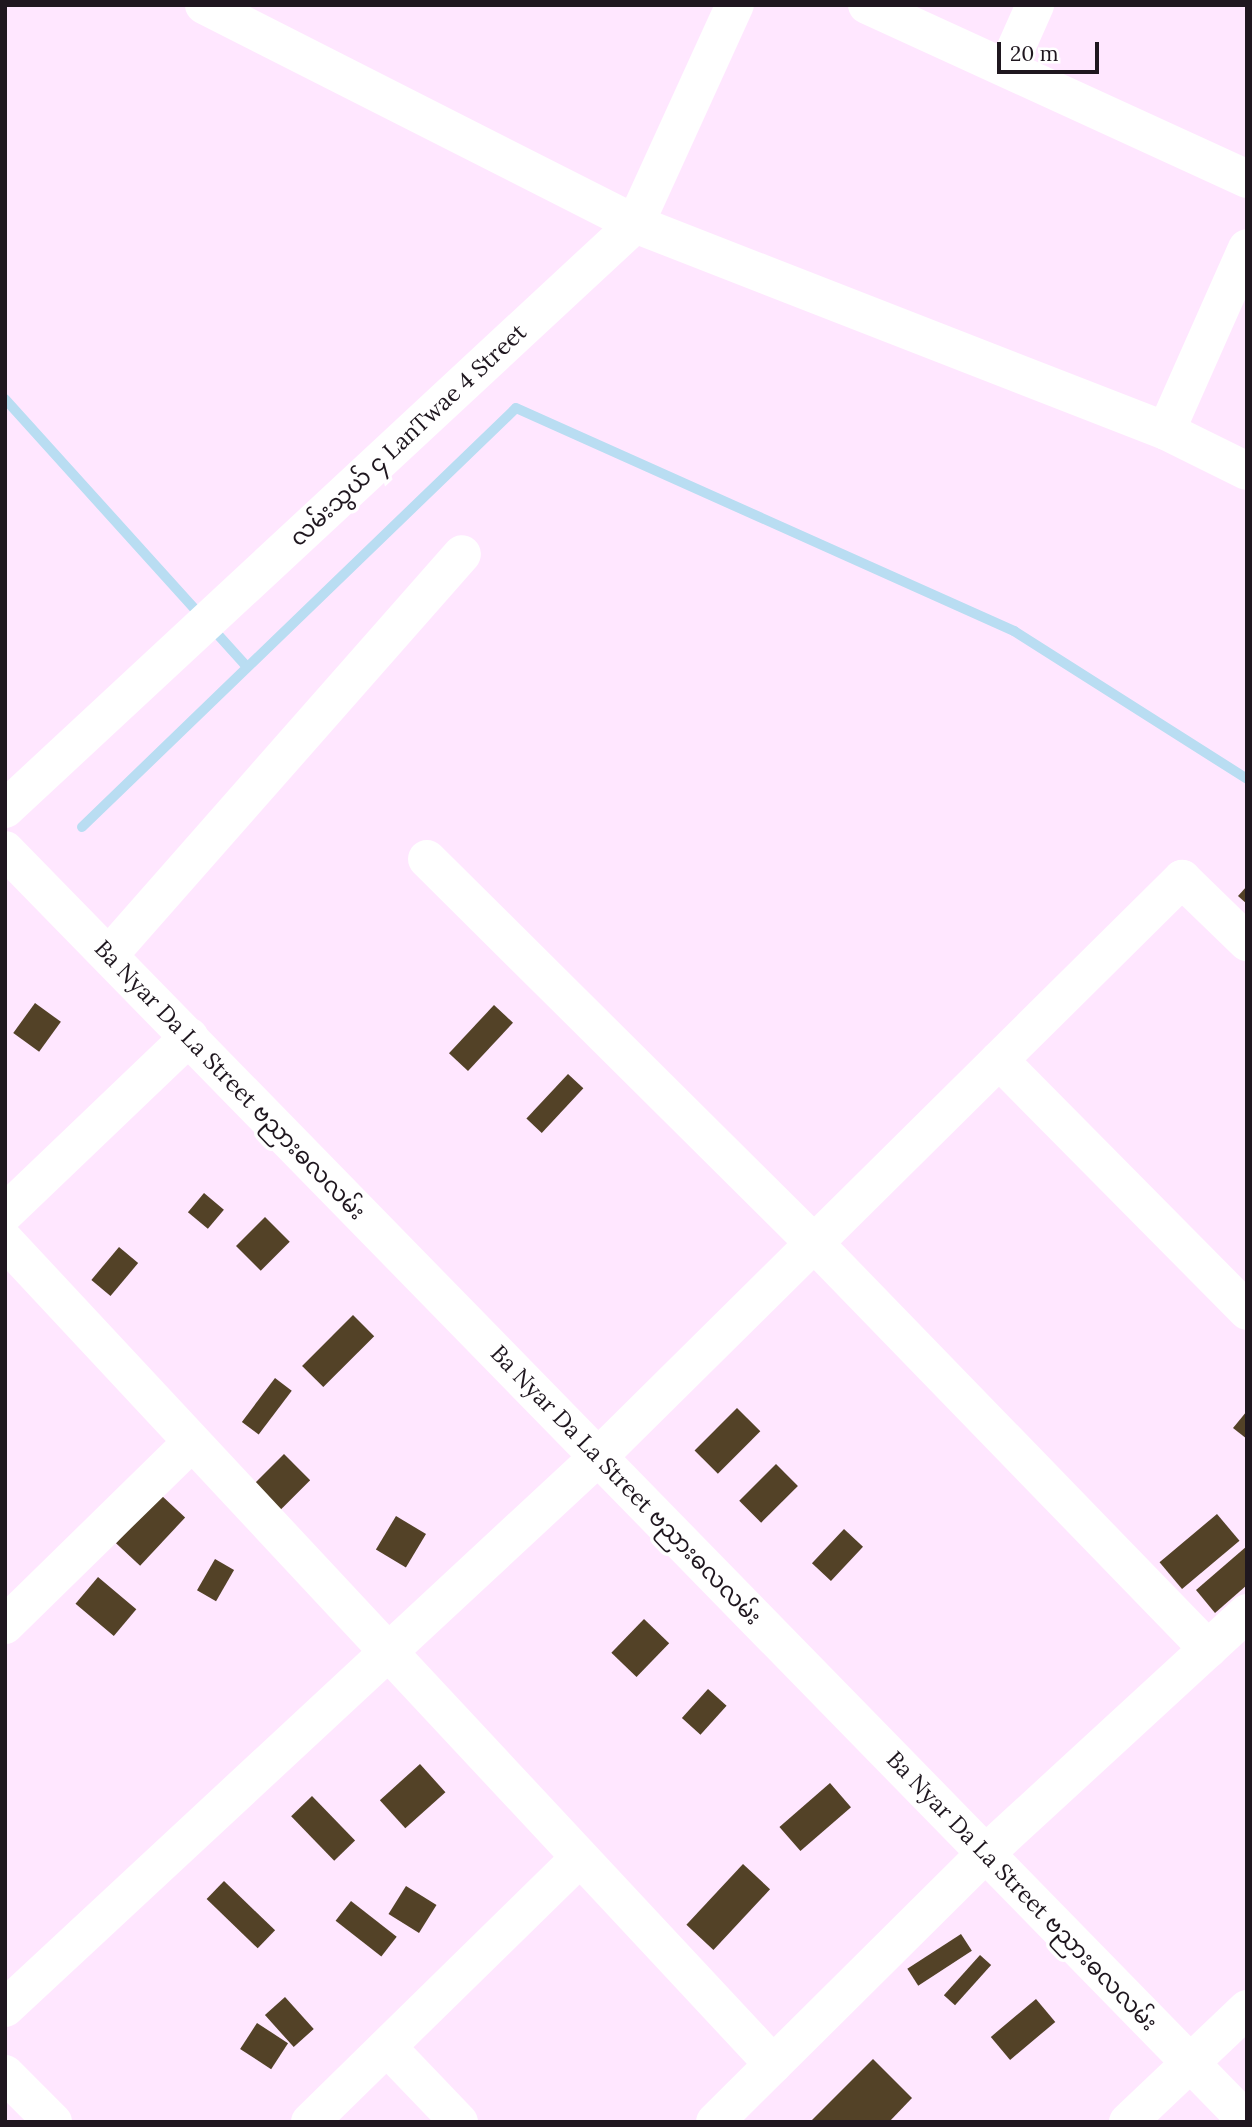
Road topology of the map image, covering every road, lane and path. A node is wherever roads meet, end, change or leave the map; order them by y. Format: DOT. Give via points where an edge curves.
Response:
graph roads {
  1 [pos="204,5"];
  2 [pos="735,5"];
  3 [pos="867,5"];
  4 [pos="1035,5"];
  5 [pos="1008,66"];
  6 [pos="1247,179"];
  7 [pos="635,224"];
  8 [pos="1247,248"];
  9 [pos="1166,431"];
  10 [pos="1247,471"];
  11 [pos="462,554"];
  12 [pos="5,809"];
  13 [pos="5,850"];
  14 [pos="427,859"];
  15 [pos="1247,942"];
  16 [pos="109,955"];
  17 [pos="189,1037"];
  18 [pos="999,1060"];
  19 [pos="5,1213"];
  20 [pos="5,1241"];
  21 [pos="814,1243"];
  22 [pos="1247,1311"];
  23 [pos="191,1443"];
  24 [pos="598,1457"];
  25 [pos="1247,1613"];
  26 [pos="5,1625"];
  27 [pos="1208,1649"];
  28 [pos="387,1653"];
  29 [pos="985,1854"];
  30 [pos="579,1859"];
  31 [pos="5,2008"];
  32 [pos="1247,2009"];
  33 [pos="387,2047"];
  34 [pos="1189,2062"];
  35 [pos="773,2064"];
  36 [pos="5,2074"];
  37 [pos="1247,2121"];
  38 [pos="53,2122"];
  39 [pos="310,2122"];
  40 [pos="459,2122"];
  41 [pos="715,2122"];
  42 [pos="1128,2122"];
  1 -- 7 [label="street"];
  2 -- 7 [label="street, လမ်းသွယ် ၄ LanTwae 4 Street"];
  3 -- 5 [label="street"];
  4 -- 5 [label="street"];
  5 -- 6 [label="street"];
  7 -- 9 [label="street"];
  7 -- 12 [label="street, လမ်းသွယ် ၄ LanTwae 4 Street"];
  8 -- 9 [label="street"];
  9 -- 10 [label="street"];
  11 -- 16 [label="street"];
  13 -- 16 [label="street, Ba Nyar Da La Street ဗညားဓလလမ်း"];
  14 -- 21 [label="street"];
  15 -- 18 [label="street" via="1182,879"];
  16 -- 17 [label="street, Ba Nyar Da La Street ဗညားဓလလမ်း"];
  17 -- 19 [label="street"];
  17 -- 24 [label="street, Ba Nyar Da La Street ဗညားဓလလမ်း"];
  18 -- 21 [label="street"];
  18 -- 22 [label="street"];
  20 -- 23 [label="street"];
  21 -- 24 [label="street"];
  21 -- 27 [label="street"];
  23 -- 26 [label="street"];
  23 -- 28 [label="street"];
  24 -- 28 [label="street"];
  24 -- 29 [label="street, Ba Nyar Da La Street ဗညားဓလလမ်း"];
  25 -- 27 [label="street"];
  27 -- 29 [label="street"];
  28 -- 30 [label="street"];
  28 -- 31 [label="street"];
  29 -- 34 [label="street, Ba Nyar Da La Street ဗညားဓလလမ်း"];
  29 -- 35 [label="street"];
  30 -- 33 [label="street"];
  30 -- 35 [label="street"];
  32 -- 34 [label="street"];
  33 -- 39 [label="street"];
  33 -- 40 [label="street"];
  34 -- 37 [label="street, Ba Nyar Da La Street ဗညားဓလလမ်း"];
  34 -- 42 [label="street"];
  35 -- 41 [label="street"];
  36 -- 38 [label="street"];
}
